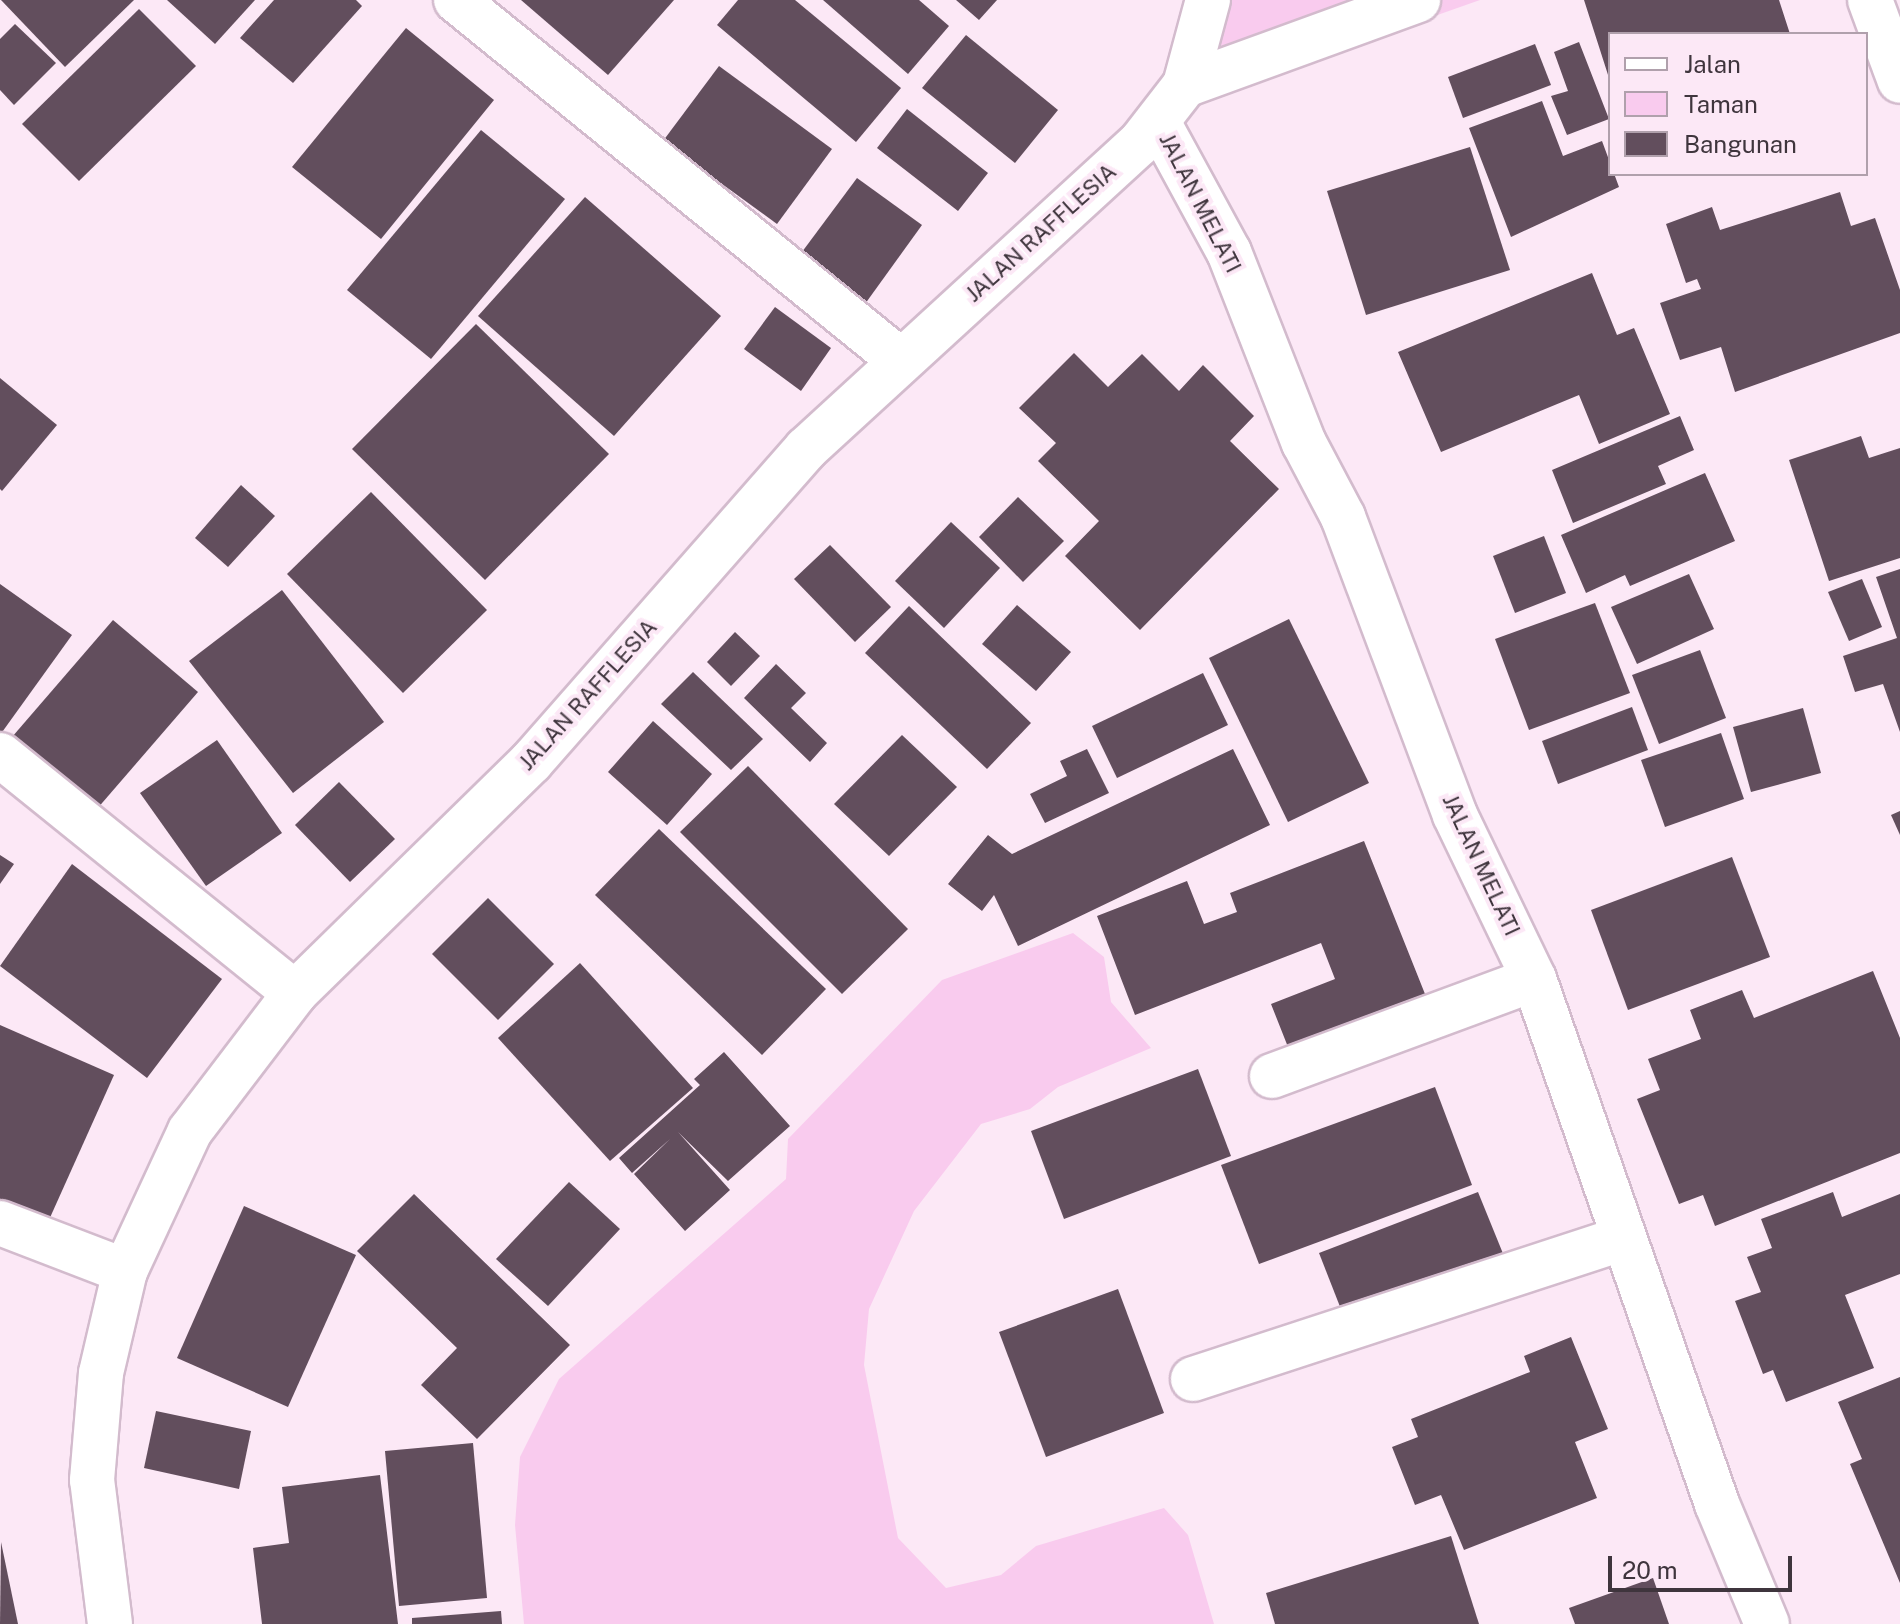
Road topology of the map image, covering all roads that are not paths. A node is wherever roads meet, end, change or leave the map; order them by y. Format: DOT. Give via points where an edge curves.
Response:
graph roads {
  1 [pos="456,0"];
  2 [pos="1208,0"];
  3 [pos="1418,0"];
  4 [pos="1870,0"];
  5 [pos="1900,81"];
  6 [pos="1185,85"];
  7 [pos="1158,122"];
  8 [pos="901,361"];
  9 [pos="0,755"];
  10 [pos="1534,979"];
  11 [pos="295,993"];
  12 [pos="1272,1076"];
  13 [pos="0,1223"];
  14 [pos="1624,1238"];
  15 [pos="125,1271"];
  16 [pos="1193,1379"];
  17 [pos="110,1624"];
  18 [pos="1767,1624"];
  1 -- 8 [label="street"];
  2 -- 6 [label="street"];
  3 -- 6 [label="street"];
  4 -- 5 [label="street"];
  6 -- 7 [label="street, JALAN RAFFLESIA"];
  7 -- 8 [label="street, JALAN RAFFLESIA"];
  7 -- 10 [label="street, JALAN MELATI" via="1229,252 1304,443 1343,517 1455,815"];
  8 -- 11 [label="street, JALAN RAFFLESIA" via="806,449 531,762"];
  9 -- 11 [label="street"];
  10 -- 12 [label="street"];
  10 -- 14 [label="street, JALAN MELATI"];
  11 -- 15 [label="street, JALAN RAFFLESIA" via="190,1131"];
  13 -- 15 [label="street"];
  14 -- 16 [label="street"];
  14 -- 18 [label="street, JALAN MELATI"];
  15 -- 17 [label="street, JALAN RAFFLESIA" via="101,1373 92,1480"];
}
